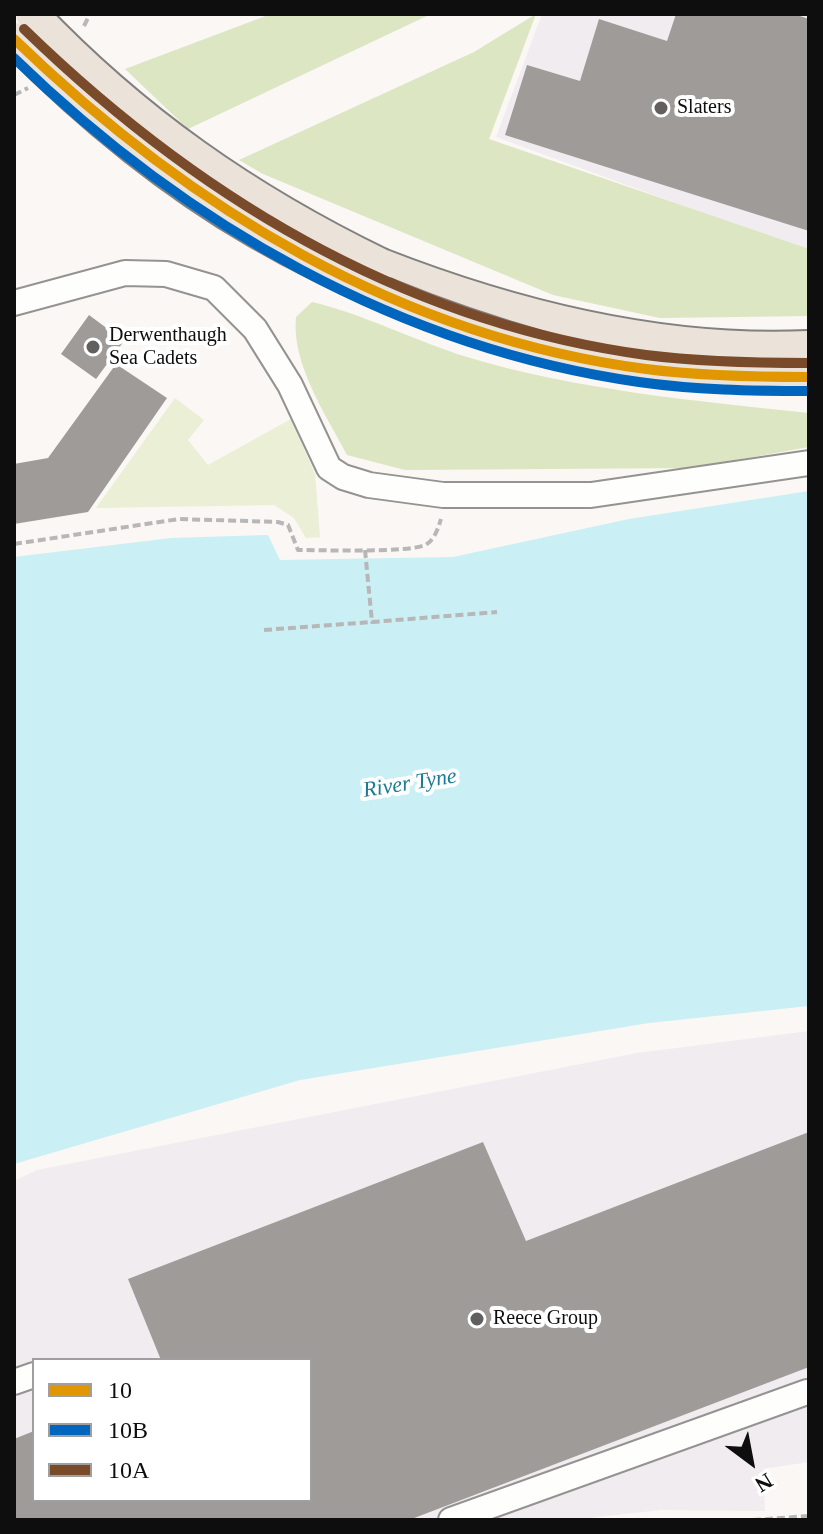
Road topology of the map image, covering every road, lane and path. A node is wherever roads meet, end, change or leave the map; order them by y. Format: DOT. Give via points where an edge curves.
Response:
graph roads {
  1 [pos="32,14"];
  2 [pos="14,39"];
  3 [pos="14,303"];
  4 [pos="541,333"];
  5 [pos="809,347"];
  6 [pos="809,377"];
  7 [pos="809,463"];
  8 [pos="443,495"];
  9 [pos="14,544"];
  10 [pos="365,549"];
  11 [pos="497,612"];
  12 [pos="372,622"];
  13 [pos="264,630"];
  14 [pos="808,1398"];
  15 [pos="809,1516"];
  16 [pos="451,1520"];
  17 [pos="753,1520"];
  1 -- 4 [label="main road, bridge" via="138,112 225,179 381,265"];
  2 -- 4 [label="main road, bridge" via="155,165 258,235 370,290"];
  3 -- 8 [label="lane" via="125,273 166,274 214,288 255,329 290,385 329,468 369,485"];
  4 -- 5 [label="main road"];
  4 -- 6 [label="main road" via="668,371"];
  7 -- 8 [label="lane" via="591,495"];
  8 -- 10 [label="path" via="441,520 425,545"];
  9 -- 10 [label="path" via="179,519 278,522 288,525 298,550"];
  10 -- 12 [label="path"];
  11 -- 12 [label="path"];
  12 -- 13 [label="path"];
  14 -- 16 [label="lane"];
  15 -- 17 [label="path"];
}
